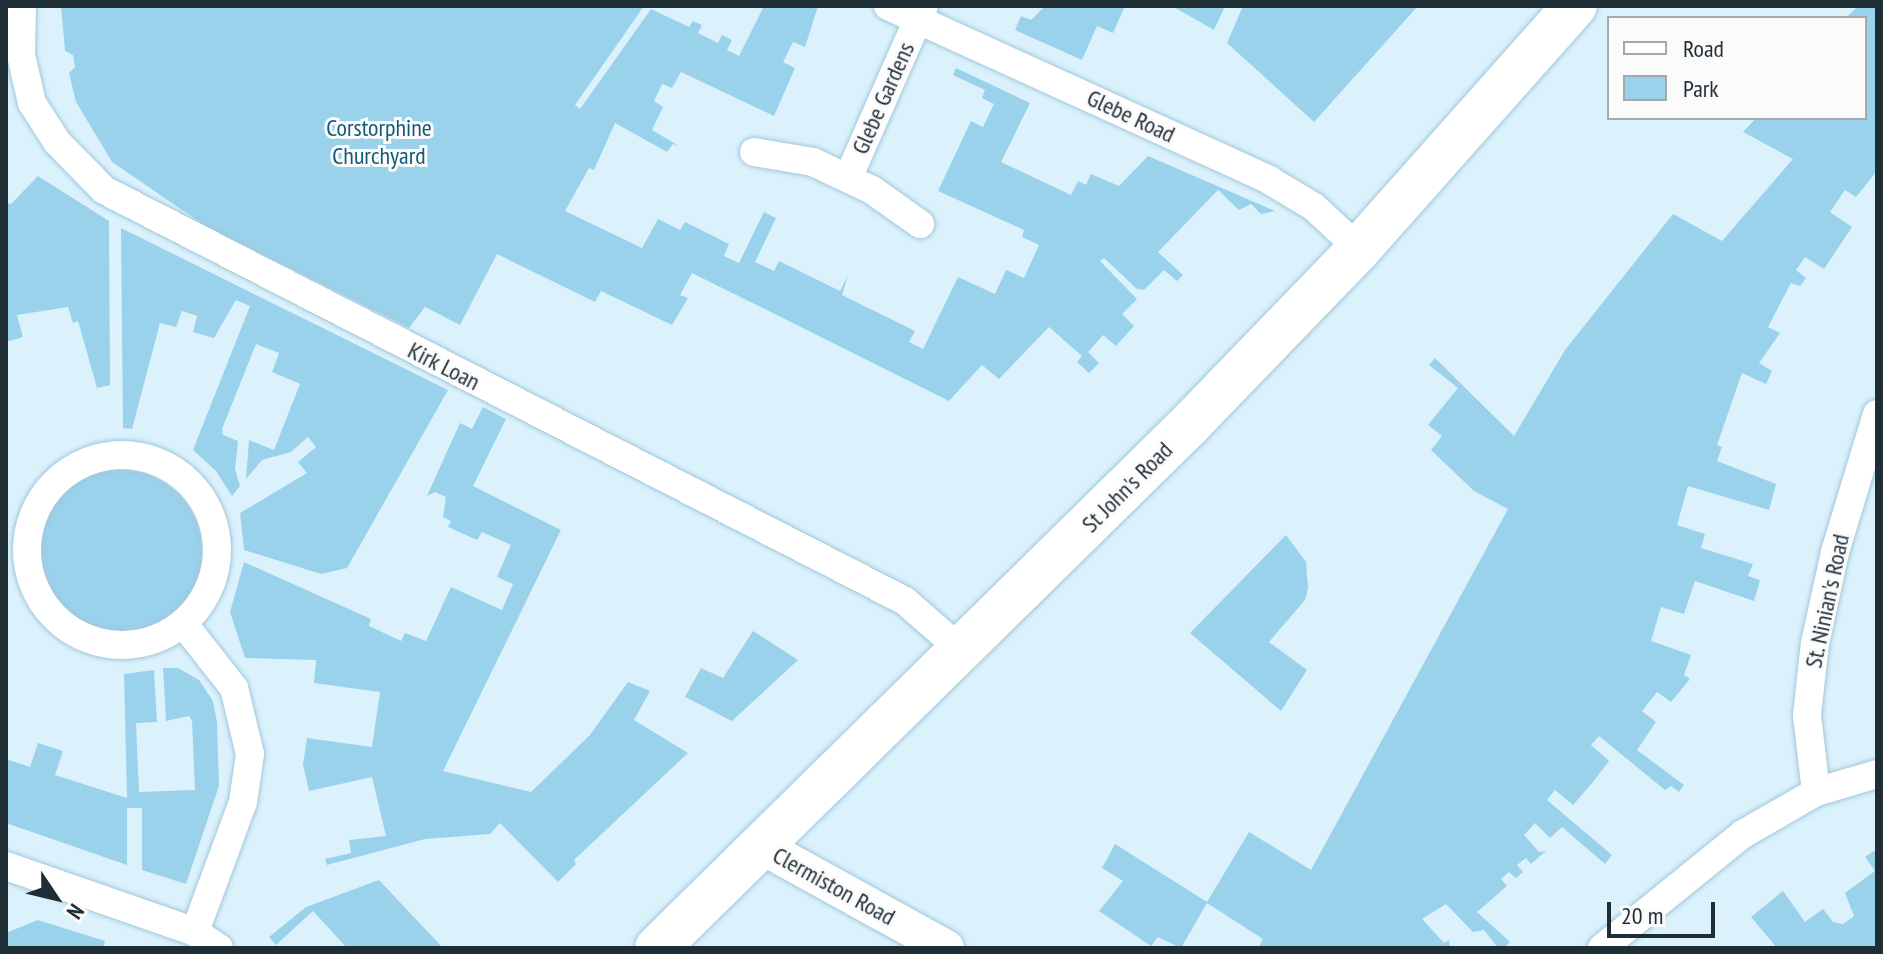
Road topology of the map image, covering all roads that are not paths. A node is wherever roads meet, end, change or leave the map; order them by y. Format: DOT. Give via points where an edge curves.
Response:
graph roads {
  1 [pos="22,6"];
  2 [pos="888,6"];
  3 [pos="1575,6"];
  4 [pos="921,13"];
  5 [pos="754,152"];
  6 [pos="848,178"];
  7 [pos="920,224"];
  8 [pos="1359,249"];
  9 [pos="1877,414"];
  10 [pos="183,623"];
  11 [pos="963,652"];
  12 [pos="1877,774"];
  13 [pos="1816,792"];
  14 [pos="763,847"];
  15 [pos="6,866"];
  16 [pos="195,932"];
  17 [pos="219,948"];
  18 [pos="657,948"];
  19 [pos="946,948"];
  20 [pos="1602,948"];
  1 -- 11 [label="street, Kirk Loan" via="22,64 38,115 78,168 119,200 905,601"];
  2 -- 4 [label="street, Glebe Road"];
  3 -- 8 [label="main road, St John's Road"];
  4 -- 6 [label="street, Glebe Gardens"];
  4 -- 8 [label="street, Glebe Road" via="1269,180 1314,207"];
  5 -- 6 [label="street, Glebe Gardens" via="813,162"];
  6 -- 7 [label="street, Glebe Gardens"];
  8 -- 11 [label="main road, St John's Road"];
  9 -- 13 [label="street, St. Ninian's Road" via="1835,552 1815,643 1807,715"];
  10 -- 10 [label="street" via="160,638 133,645 105,644 79,635 48,609 29,572 27,544 46,493 65,473 90,460 117,455 143,457 189,482 210,515 217,554 207,591"];
  10 -- 16 [label="street" via="234,688 250,754 243,802"];
  11 -- 14 [label="main road, St John's Road"];
  12 -- 13 [label="street"];
  13 -- 20 [label="street" via="1743,834"];
  14 -- 18 [label="main road, St John's Road"];
  14 -- 19 [label="street, Clermiston Road"];
  15 -- 16 [label="street"];
  16 -- 17 [label="street"];
}
